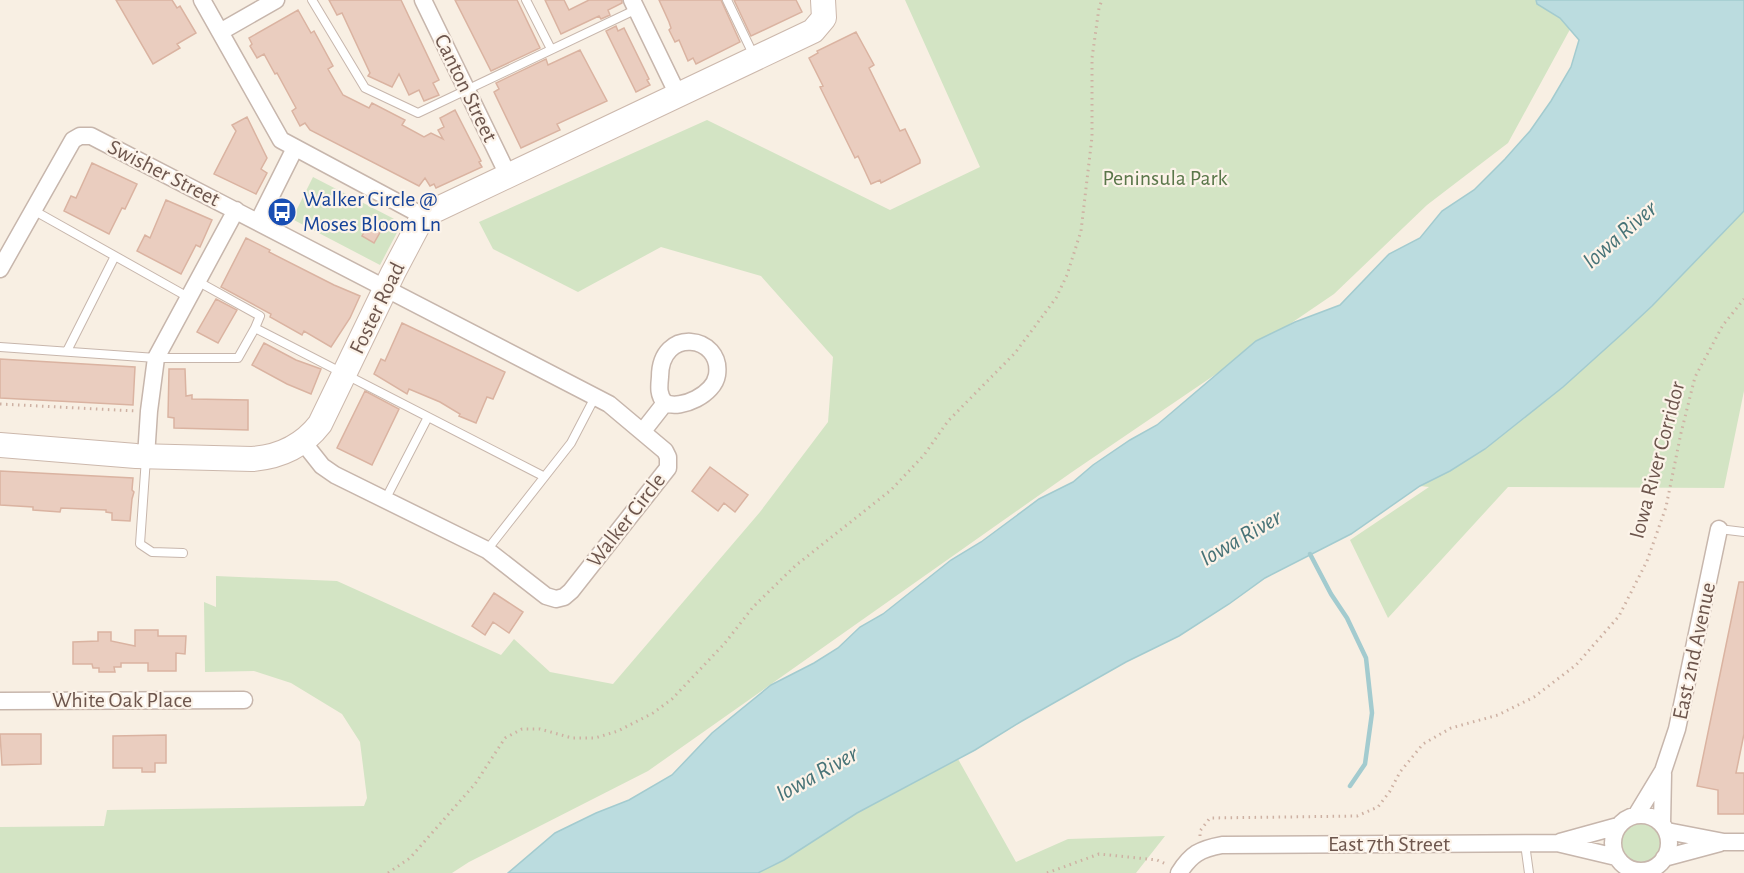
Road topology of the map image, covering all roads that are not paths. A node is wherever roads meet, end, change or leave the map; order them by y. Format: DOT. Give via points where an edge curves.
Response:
graph roads {
  1 [pos="202,0"];
  2 [pos="276,0"];
  3 [pos="312,0"];
  4 [pos="423,0"];
  5 [pos="526,0"];
  6 [pos="727,0"];
  7 [pos="823,0"];
  8 [pos="634,5"];
  9 [pos="220,32"];
  10 [pos="552,48"];
  11 [pos="756,59"];
  12 [pos="467,89"];
  13 [pos="678,95"];
  14 [pos="296,148"];
  15 [pos="508,175"];
  16 [pos="33,210"];
  17 [pos="236,210"];
  18 [pos="423,216"];
  19 [pos="258,222"];
  20 [pos="115,256"];
  21 [pos="0,269"];
  22 [pos="197,280"];
  23 [pos="386,289"];
  24 [pos="188,297"];
  25 [pos="255,328"];
  26 [pos="0,347"];
  27 [pos="66,351"];
  28 [pos="156,358"];
  29 [pos="344,375"];
  30 [pos="595,397"];
  31 [pos="665,403"];
  32 [pos="428,417"];
  33 [pos="643,431"];
  34 [pos="303,442"];
  35 [pos="0,445"];
  36 [pos="146,457"];
  37 [pos="543,476"];
  38 [pos="385,500"];
  39 [pos="1719,530"];
  40 [pos="1744,532"];
  41 [pos="487,550"];
  42 [pos="183,553"];
  43 [pos="244,700"];
  44 [pos="0,701"];
  45 [pos="1663,771"];
  46 [pos="1637,814"];
  47 [pos="1618,826"];
  48 [pos="1664,828"];
  49 [pos="1724,842"];
  50 [pos="1557,843"];
  51 [pos="1744,843"];
  52 [pos="1525,844"];
  53 [pos="1620,864"];
  54 [pos="1655,867"];
  55 [pos="1180,871"];
  56 [pos="1529,873"];
  1 -- 9 [label="street"];
  2 -- 9 [label="street"];
  3 -- 12 [label="lane" via="365,88 418,113"];
  4 -- 12 [label="street, Canton Street"];
  5 -- 10 [label="lane"];
  6 -- 11 [label="lane"];
  7 -- 11 [label="street" via="824,18 813,31"];
  8 -- 10 [label="lane"];
  8 -- 13 [label="street"];
  9 -- 14 [label="street" via="281,140"];
  10 -- 12 [label="lane"];
  11 -- 13 [label="street"];
  12 -- 15 [label="street, Canton Street"];
  13 -- 15 [label="street"];
  14 -- 18 [label="street"];
  14 -- 19 [label="street"];
  15 -- 18 [label="street"];
  16 -- 17 [label="street, Swisher Street" via="73,140 91,136"];
  16 -- 20 [label="lane"];
  16 -- 21 [label="street, Swisher Street"];
  17 -- 19 [label="street, Swisher Street"];
  17 -- 22 [label="street"];
  18 -- 23 [label="street, Foster Road"];
  19 -- 23 [label="street, Swisher Street"];
  20 -- 24 [label="lane"];
  20 -- 27 [label="lane"];
  22 -- 24 [label="street"];
  22 -- 25 [label="lane" via="260,316"];
  23 -- 29 [label="street, Foster Road"];
  23 -- 30 [label="street, Walker Circle"];
  24 -- 28 [label="street"];
  25 -- 28 [label="lane" via="238,358"];
  25 -- 29 [label="lane"];
  26 -- 27 [label="lane"];
  27 -- 28 [label="lane"];
  28 -- 36 [label="street"];
  29 -- 32 [label="lane"];
  29 -- 34 [label="street, Foster Road" via="320,424"];
  30 -- 33 [label="street, Walker Circle"];
  30 -- 37 [label="lane" via="572,442"];
  31 -- 33 [label="street"];
  32 -- 37 [label="lane"];
  32 -- 38 [label="lane"];
  33 -- 41 [label="street, Walker Circle" via="665,450 668,468 564,597 556,599 539,592"];
  34 -- 36 [label="street, Foster Road" via="270,458"];
  34 -- 38 [label="street, Walker Circle" via="322,466"];
  35 -- 36 [label="street, Foster Road"];
  36 -- 42 [label="lane" via="140,544 152,552"];
  37 -- 41 [label="lane"];
  38 -- 41 [label="street, Walker Circle"];
  39 -- 40 [label="lane"];
  39 -- 45 [label="street, East 2nd Avenue" via="1677,729"];
  43 -- 44 [label="street, White Oak Place"];
  45 -- 46 [label="street, East 2nd Avenue"];
  45 -- 48 [label="street, East 2nd Avenue"];
  46 -- 47 [label="street"];
  46 -- 48 [label="street" via="1654,817"];
  47 -- 50 [label="street, East 7th Street"];
  47 -- 53 [label="street" via="1612,848"];
  48 -- 49 [label="street"];
  48 -- 54 [label="street" via="1669,846"];
  49 -- 51 [label="street"];
  49 -- 54 [label="street"];
  50 -- 52 [label="street, East 7th Street"];
  50 -- 53 [label="street, East 7th Street"];
  52 -- 55 [label="street, East 7th Street" via="1222,845 1204,848 1188,859"];
  52 -- 56 [label="lane"];
  53 -- 54 [label="street" via="1638,871"];
}
